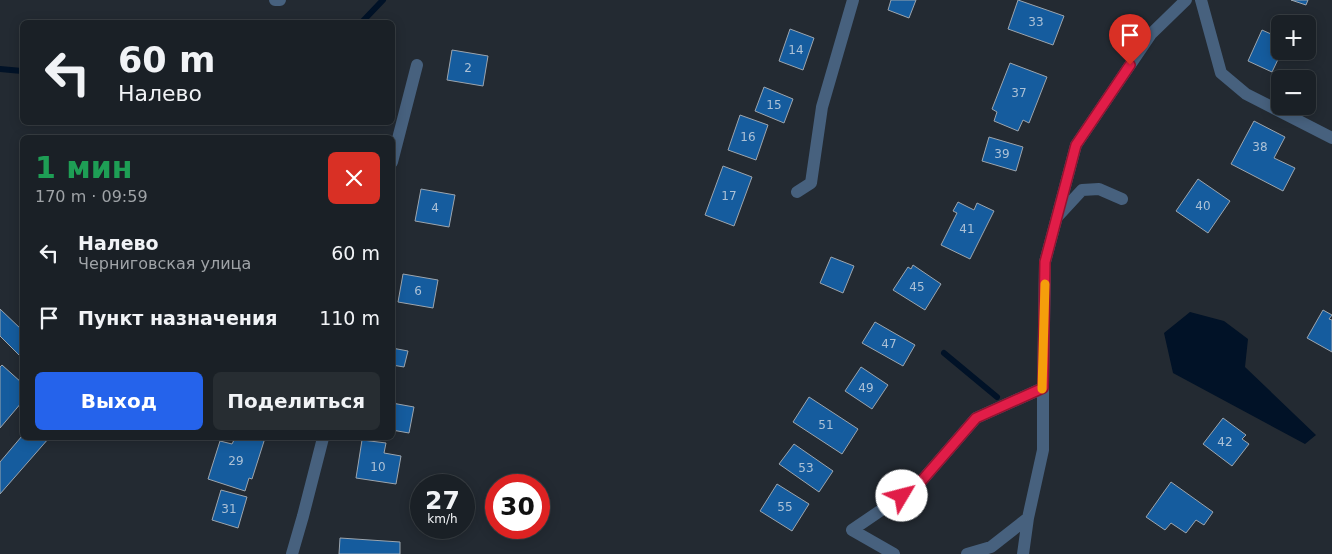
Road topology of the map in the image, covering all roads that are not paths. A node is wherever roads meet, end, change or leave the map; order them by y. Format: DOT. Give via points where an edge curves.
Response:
graph roads {
  1 [pos="275,0"];
  2 [pos="280,0"];
  3 [pos="853,0"];
  4 [pos="1186,0"];
  5 [pos="1202,0"];
  6 [pos="417,65"];
  7 [pos="1332,138"];
  8 [pos="395,150"];
  9 [pos="797,192"];
  10 [pos="1122,199"];
  11 [pos="1056,218"];
  12 [pos="1043,388"];
  13 [pos="322,440"];
  14 [pos="1028,518"];
  15 [pos="292,554"];
  16 [pos="894,554"];
  17 [pos="967,554"];
  18 [pos="1023,554"];
  1 -- 2 [label="street"];
  3 -- 9 [label="street" via="822,107 810,183"];
  4 -- 11 [label="street" via="1151,34 1076,145"];
  5 -- 7 [label="street" via="1221,73 1246,94"];
  6 -- 8 [label="street"];
  10 -- 11 [label="street" via="1099,189 1082,190"];
  11 -- 12 [label="street" via="1045,262"];
  12 -- 14 [label="street" via="1043,450"];
  12 -- 16 [label="street" via="976,418 918,485 852,530"];
  13 -- 15 [label="street"];
  14 -- 17 [label="street" via="991,547"];
  14 -- 18 [label="street"];
}
